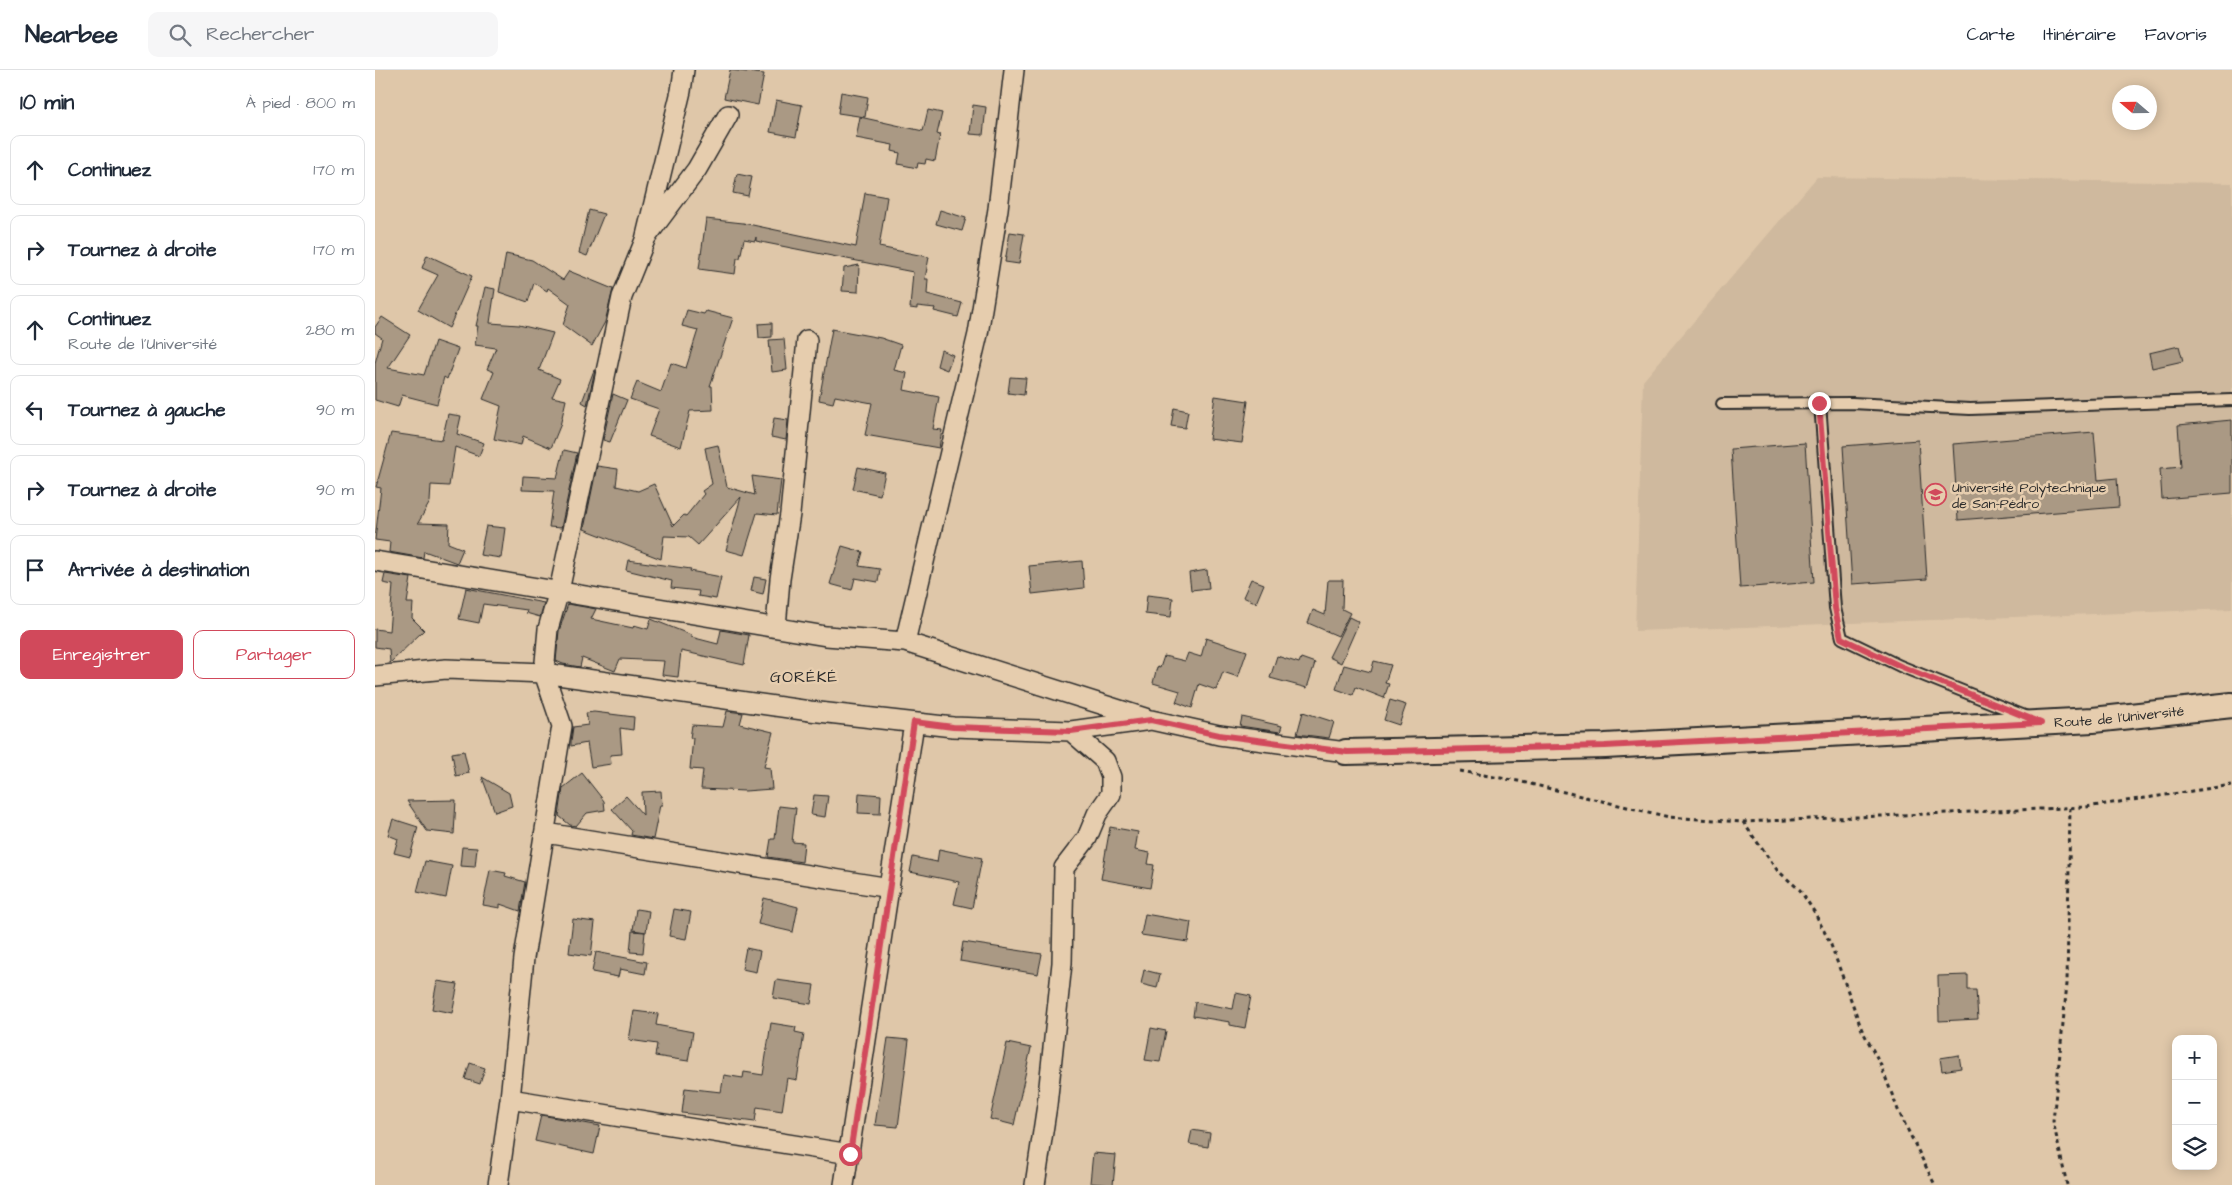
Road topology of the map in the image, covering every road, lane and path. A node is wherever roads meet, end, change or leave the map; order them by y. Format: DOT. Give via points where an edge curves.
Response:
graph roads {
  1 [pos="684,70"];
  2 [pos="1014,70"];
  3 [pos="728,115"];
  4 [pos="645,240"];
  5 [pos="807,340"];
  6 [pos="2232,400"];
  7 [pos="1819,403"];
  8 [pos="1722,404"];
  9 [pos="375,561"];
  10 [pos="559,591"];
  11 [pos="776,626"];
  12 [pos="905,642"];
  13 [pos="544,673"];
  14 [pos="375,676"];
  15 [pos="2232,705"];
  16 [pos="1151,720"];
  17 [pos="914,722"];
  18 [pos="2041,723"];
  19 [pos="1071,731"];
  20 [pos="1347,752"];
  21 [pos="1451,769"];
  22 [pos="2232,786"];
  23 [pos="2070,808"];
  24 [pos="1743,822"];
  25 [pos="546,833"];
  26 [pos="890,888"];
  27 [pos="510,1099"];
  28 [pos="850,1154"];
  29 [pos="497,1185"];
  30 [pos="844,1185"];
  31 [pos="1035,1185"];
  32 [pos="1935,1185"];
  33 [pos="2067,1185"];
  1 -- 4 [label="street"];
  2 -- 12 [label="street" via="978,334"];
  3 -- 4 [label="street" via="691,177"];
  4 -- 10 [label="street" via="622,297"];
  5 -- 11 [label="street"];
  6 -- 7 [label="lane" via="1970,409"];
  7 -- 8 [label="lane"];
  7 -- 18 [label="lane" via="1835,608 1841,638 1900,666"];
  9 -- 10 [label="street"];
  10 -- 11 [label="street"];
  10 -- 13 [label="street" via="548,629"];
  11 -- 12 [label="street" via="827,636"];
  12 -- 16 [label="street"];
  13 -- 14 [label="street" via="446,669"];
  13 -- 17 [label="street" via="791,709"];
  13 -- 25 [label="street" via="562,726"];
  15 -- 18 [label="street, Route de l'Université"];
  16 -- 19 [label="street"];
  16 -- 20 [label="street" via="1219,735"];
  17 -- 19 [label="street" via="953,727"];
  17 -- 26 [label="street"];
  18 -- 20 [label="street, Route de l'Université" via="1605,746"];
  19 -- 31 [label="street" via="1105,761 1111,777 1111,794 1097,814 1087,838 1064,868 1062,963"];
  21 -- 24 [label="path" via="1669,816"];
  22 -- 23 [label="path"];
  23 -- 24 [label="path"];
  23 -- 33 [label="path" via="2067,984 2053,1122"];
  24 -- 32 [label="path" via="1777,870 1800,890 1815,913 1831,945 1862,1030"];
  25 -- 26 [label="street"];
  25 -- 27 [label="street" via="524,958"];
  26 -- 28 [label="street"];
  27 -- 28 [label="street"];
  27 -- 29 [label="street"];
  28 -- 30 [label="street"];
}
